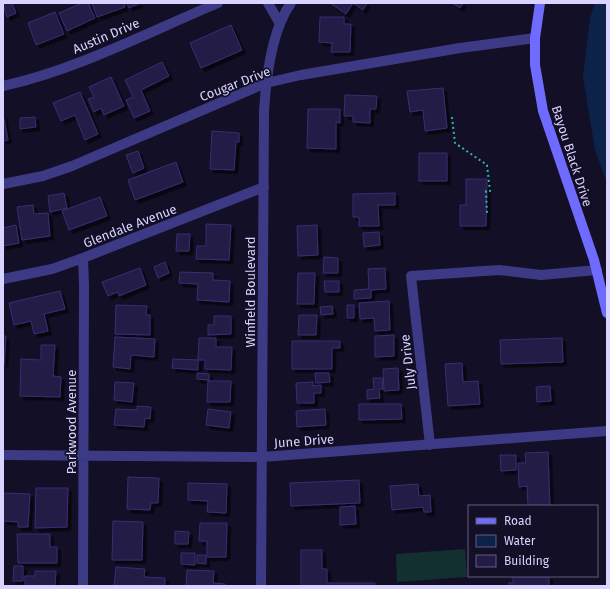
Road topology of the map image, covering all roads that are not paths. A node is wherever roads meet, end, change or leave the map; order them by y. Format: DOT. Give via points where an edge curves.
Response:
graph roads {
  1 [pos="218,3"];
  2 [pos="268,3"];
  3 [pos="291,3"];
  4 [pos="540,3"];
  5 [pos="280,24"];
  6 [pos="535,38"];
  7 [pos="266,84"];
  8 [pos="3,86"];
  9 [pos="3,184"];
  10 [pos="264,187"];
  11 [pos="83,258"];
  12 [pos="597,270"];
  13 [pos="3,279"];
  14 [pos="607,313"];
  15 [pos="607,431"];
  16 [pos="430,445"];
  17 [pos="3,455"];
  18 [pos="84,455"];
  19 [pos="262,457"];
  20 [pos="83,586"];
  21 [pos="261,586"];
  1 -- 8 [label="street, Austin Drive" via="63,69"];
  2 -- 5 [label="street"];
  3 -- 5 [label="street, Winfield Boulevard"];
  4 -- 6 [label="main road, Bayou Black Drive"];
  5 -- 7 [label="street, Winfield Boulevard"];
  6 -- 7 [label="street, Cougar Drive" via="301,75"];
  6 -- 12 [label="main road, Bayou Black Drive" via="535,65 543,111"];
  7 -- 9 [label="street, Cougar Drive" via="72,166 43,176"];
  7 -- 10 [label="street, Winfield Boulevard"];
  10 -- 11 [label="street, Glendale Avenue"];
  10 -- 19 [label="street, Winfield Boulevard"];
  11 -- 13 [label="street, Glendale Avenue" via="52,269"];
  11 -- 18 [label="street, Parkwood Avenue"];
  12 -- 14 [label="main road, Bayou Black Drive"];
  12 -- 16 [label="street, July Drive" via="541,275 499,270 410,276"];
  15 -- 16 [label="street, June Drive"];
  16 -- 19 [label="street, June Drive"];
  17 -- 18 [label="street, June Drive"];
  18 -- 19 [label="street, June Drive"];
  18 -- 20 [label="street, Parkwood Avenue"];
  19 -- 21 [label="street, Winfield Boulevard"];
}
